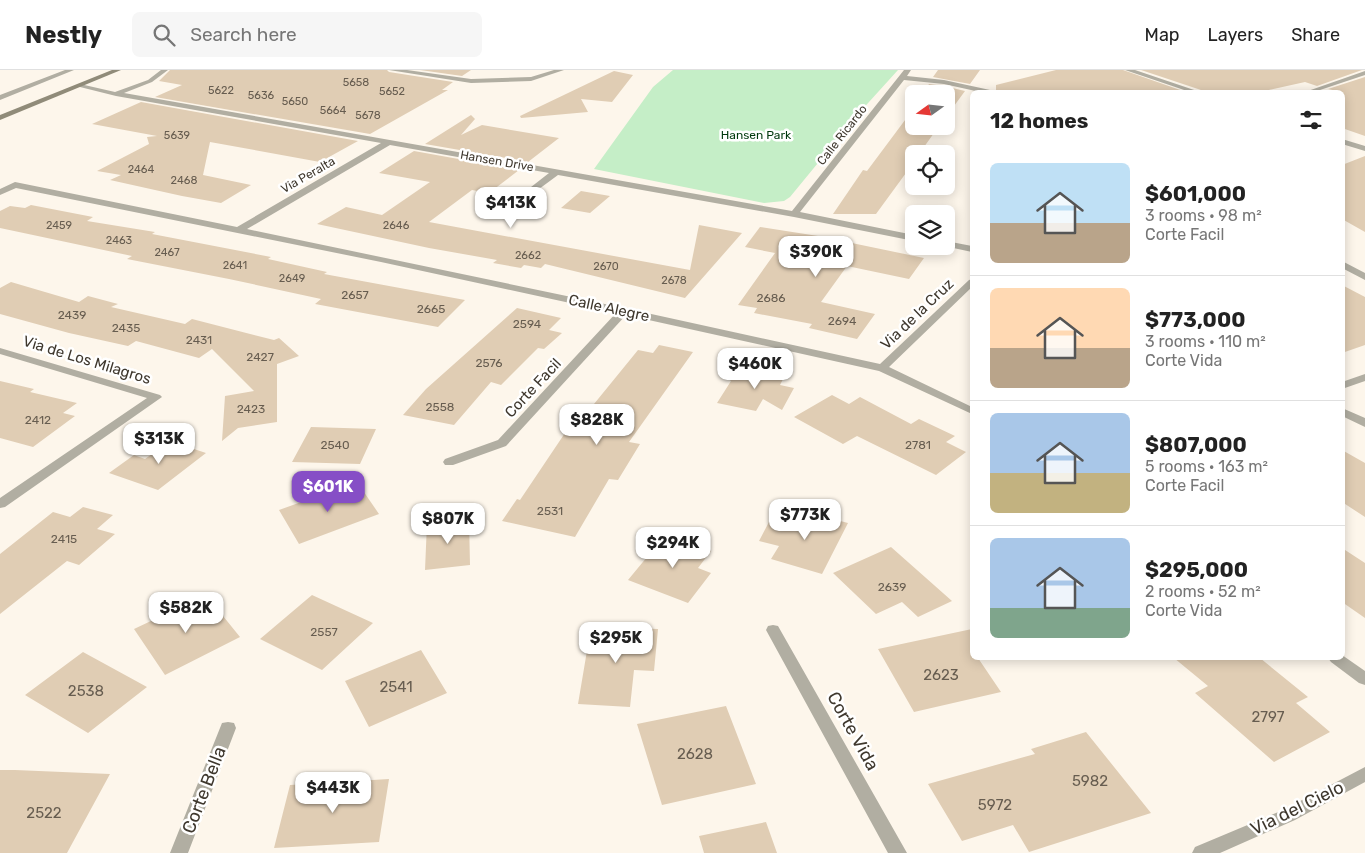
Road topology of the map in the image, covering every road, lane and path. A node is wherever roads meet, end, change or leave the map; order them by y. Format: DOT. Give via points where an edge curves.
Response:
graph roads {
  1 [pos="71,70"];
  2 [pos="118,70"];
  3 [pos="165,70"];
  4 [pos="392,70"];
  5 [pos="561,70"];
  6 [pos="908,70"];
  7 [pos="1128,70"];
  8 [pos="1365,73"];
  9 [pos="902,78"];
  10 [pos="80,86"];
  11 [pos="0,90"];
  12 [pos="978,90"];
  13 [pos="1190,90"];
  14 [pos="1315,90"];
  15 [pos="18,91"];
  16 [pos="116,94"];
  17 [pos="0,98"];
  18 [pos="0,118"];
  19 [pos="389,142"];
  20 [pos="1345,143"];
  21 [pos="1365,149"];
  22 [pos="556,172"];
  23 [pos="0,192"];
  24 [pos="520,200"];
  25 [pos="794,214"];
  26 [pos="239,230"];
  27 [pos="905,236"];
  28 [pos="955,246"];
  29 [pos="970,249"];
  30 [pos="1345,266"];
  31 [pos="1365,277"];
  32 [pos="970,284"];
  33 [pos="624,311"];
  34 [pos="0,351"];
  35 [pos="882,368"];
  36 [pos="1365,377"];
  37 [pos="1345,385"];
  38 [pos="970,410"];
  39 [pos="1345,413"];
  40 [pos="1365,423"];
  41 [pos="449,462"];
  42 [pos="0,504"];
  43 [pos="772,630"];
  44 [pos="1339,660"];
  45 [pos="1365,679"];
  46 [pos="228,728"];
  47 [pos="1365,774"];
  48 [pos="179,853"];
  49 [pos="898,853"];
  50 [pos="1201,853"];
  1 -- 15 [label="street"];
  2 -- 10 [label="main road"];
  3 -- 16 [label="street" via="150,81"];
  4 -- 5 [label="street" via="471,82 531,79"];
  6 -- 9 [label="street, Calle Ricardo"];
  7 -- 13 [label="street"];
  8 -- 14 [label="street"];
  9 -- 12 [label="street" via="944,82"];
  9 -- 25 [label="street, Calle Ricardo"];
  10 -- 16 [label="street, Hansen Drive"];
  10 -- 18 [label="main road"];
  11 -- 15 [label="street"];
  15 -- 17 [label="street"];
  16 -- 19 [label="street, Hansen Drive"];
  19 -- 22 [label="street, Hansen Drive"];
  19 -- 26 [label="street, Via Peralta"];
  20 -- 21 [label="street"];
  22 -- 24 [label="street"];
  22 -- 25 [label="street, Hansen Drive"];
  23 -- 26 [label="street" via="15,185"];
  25 -- 27 [label="street, Hansen Drive"];
  26 -- 33 [label="street, Calle Alegre"];
  28 -- 29 [label="street"];
  30 -- 31 [label="street"];
  32 -- 35 [label="street, Via de la Cruz"];
  33 -- 35 [label="street, Calle Alegre"];
  33 -- 41 [label="street, Corte Facil" via="502,443"];
  34 -- 42 [label="street, Via de Los Milagros" via="156,397"];
  35 -- 38 [label="street, Calle Alegre"];
  36 -- 37 [label="street"];
  39 -- 40 [label="street"];
  43 -- 49 [label="street, Corte Vida"];
  44 -- 45 [label="street"];
  46 -- 48 [label="street, Corte Bella"];
  47 -- 50 [label="street, Via del Cielo" via="1290,815"];
}
